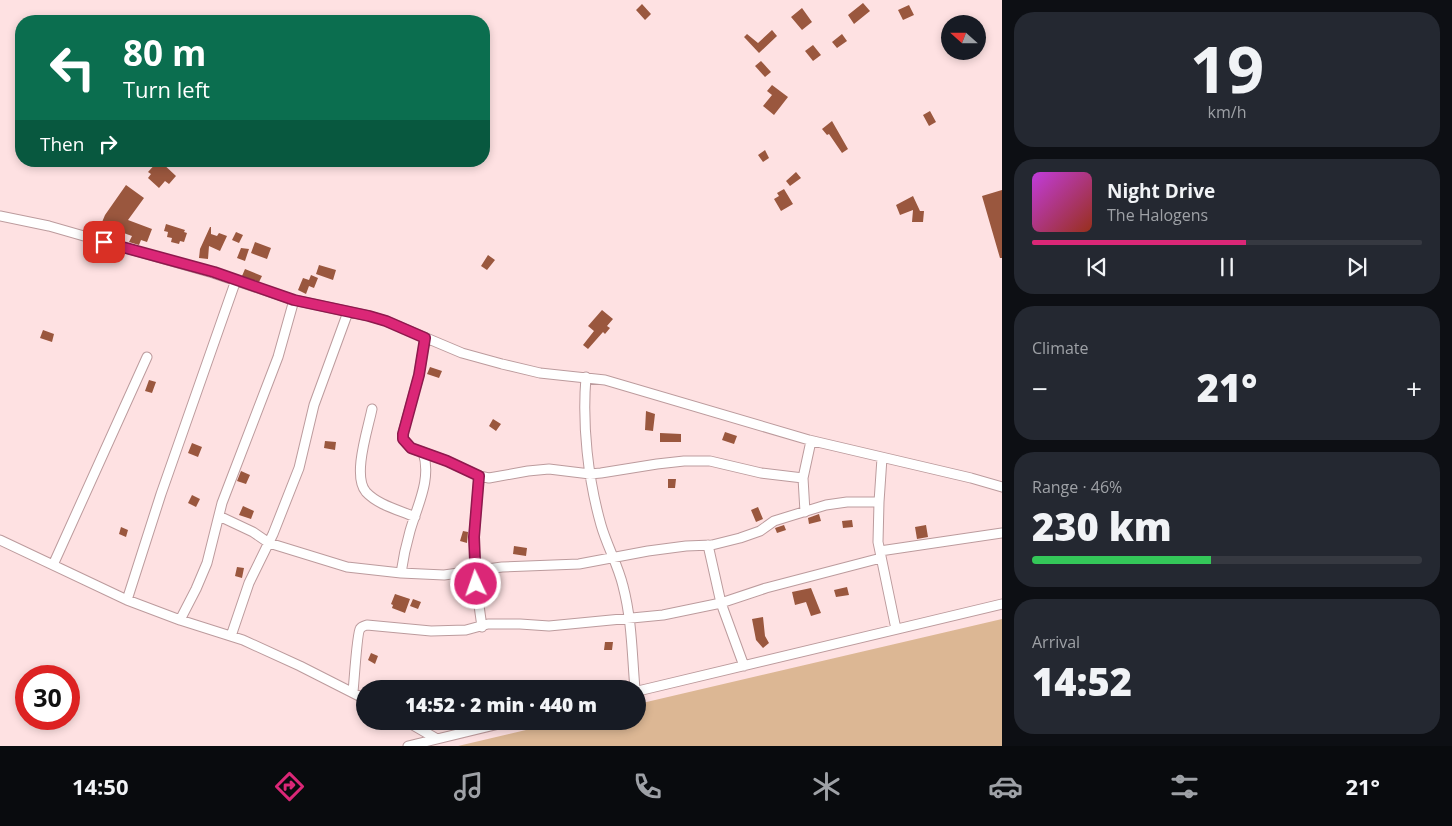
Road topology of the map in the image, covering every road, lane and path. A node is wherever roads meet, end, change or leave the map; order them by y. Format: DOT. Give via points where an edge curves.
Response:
graph roads {
  1 [pos="0,216"];
  2 [pos="236,280"];
  3 [pos="294,300"];
  4 [pos="348,312"];
  5 [pos="425,338"];
  6 [pos="147,357"];
  7 [pos="586,377"];
  8 [pos="372,409"];
  9 [pos="811,440"];
  10 [pos="423,452"];
  11 [pos="882,458"];
  12 [pos="590,474"];
  13 [pos="479,476"];
  14 [pos="803,478"];
  15 [pos="1002,487"];
  16 [pos="879,502"];
  17 [pos="805,512"];
  18 [pos="219,516"];
  19 [pos="414,516"];
  20 [pos="1002,533"];
  21 [pos="0,540"];
  22 [pos="269,543"];
  23 [pos="708,545"];
  24 [pos="880,555"];
  25 [pos="614,558"];
  26 [pos="53,565"];
  27 [pos="475,571"];
  28 [pos="401,573"];
  29 [pos="127,600"];
  30 [pos="721,603"];
  31 [pos="1002,604"];
  32 [pos="629,617"];
  33 [pos="180,620"];
  34 [pos="482,627"];
  35 [pos="896,629"];
  36 [pos="231,636"];
  37 [pos="744,666"];
  38 [pos="635,680"];
  39 [pos="646,688"];
  40 [pos="353,692"];
  41 [pos="356,694"];
  42 [pos="422,730"];
  43 [pos="474,730"];
  44 [pos="437,739"];
  45 [pos="408,746"];
  1 -- 2 [label="street"];
  2 -- 3 [label="street"];
  2 -- 29 [label="street"];
  3 -- 4 [label="street"];
  3 -- 18 [label="street" via="278,358"];
  4 -- 5 [label="street" via="386,321"];
  4 -- 22 [label="street" via="314,404 299,468"];
  5 -- 7 [label="street" via="462,353 527,370"];
  5 -- 10 [label="street" via="403,434 406,444"];
  6 -- 26 [label="street"];
  7 -- 9 [label="street"];
  7 -- 12 [label="street" via="584,401"];
  8 -- 19 [label="street" via="360,472 362,485 375,499"];
  9 -- 11 [label="street"];
  9 -- 14 [label="street"];
  10 -- 13 [label="street"];
  10 -- 19 [label="street" via="427,465 426,481"];
  11 -- 15 [label="street"];
  11 -- 16 [label="street"];
  12 -- 13 [label="street" via="549,469 489,478"];
  12 -- 14 [label="street" via="684,461 710,461 761,473"];
  12 -- 25 [label="street" via="601,525"];
  13 -- 27 [label="street"];
  14 -- 17 [label="street"];
  16 -- 17 [label="street" via="833,504"];
  16 -- 24 [label="street"];
  17 -- 23 [label="street" via="774,521 747,536"];
  18 -- 22 [label="street"];
  18 -- 33 [label="street" via="207,563"];
  19 -- 28 [label="street"];
  20 -- 24 [label="street"];
  21 -- 26 [label="street"];
  22 -- 28 [label="street" via="347,567"];
  22 -- 36 [label="street" via="249,583"];
  23 -- 25 [label="street" via="648,550"];
  23 -- 30 [label="street"];
  24 -- 30 [label="street"];
  24 -- 35 [label="street"];
  25 -- 27 [label="street" via="580,564 502,566"];
  25 -- 32 [label="street"];
  26 -- 29 [label="street"];
  27 -- 28 [label="street" via="444,575"];
  27 -- 34 [label="street"];
  29 -- 33 [label="street"];
  30 -- 32 [label="street" via="663,615"];
  30 -- 37 [label="street"];
  31 -- 35 [label="street"];
  32 -- 34 [label="street" via="549,626 488,624"];
  32 -- 38 [label="street"];
  33 -- 36 [label="street"];
  34 -- 40 [label="street" via="431,631 362,626"];
  35 -- 37 [label="street"];
  36 -- 40 [label="street"];
  37 -- 39 [label="street"];
  40 -- 41 [label="street"];
  42 -- 44 [label="street"];
  43 -- 44 [label="street"];
  44 -- 45 [label="street"];
}
